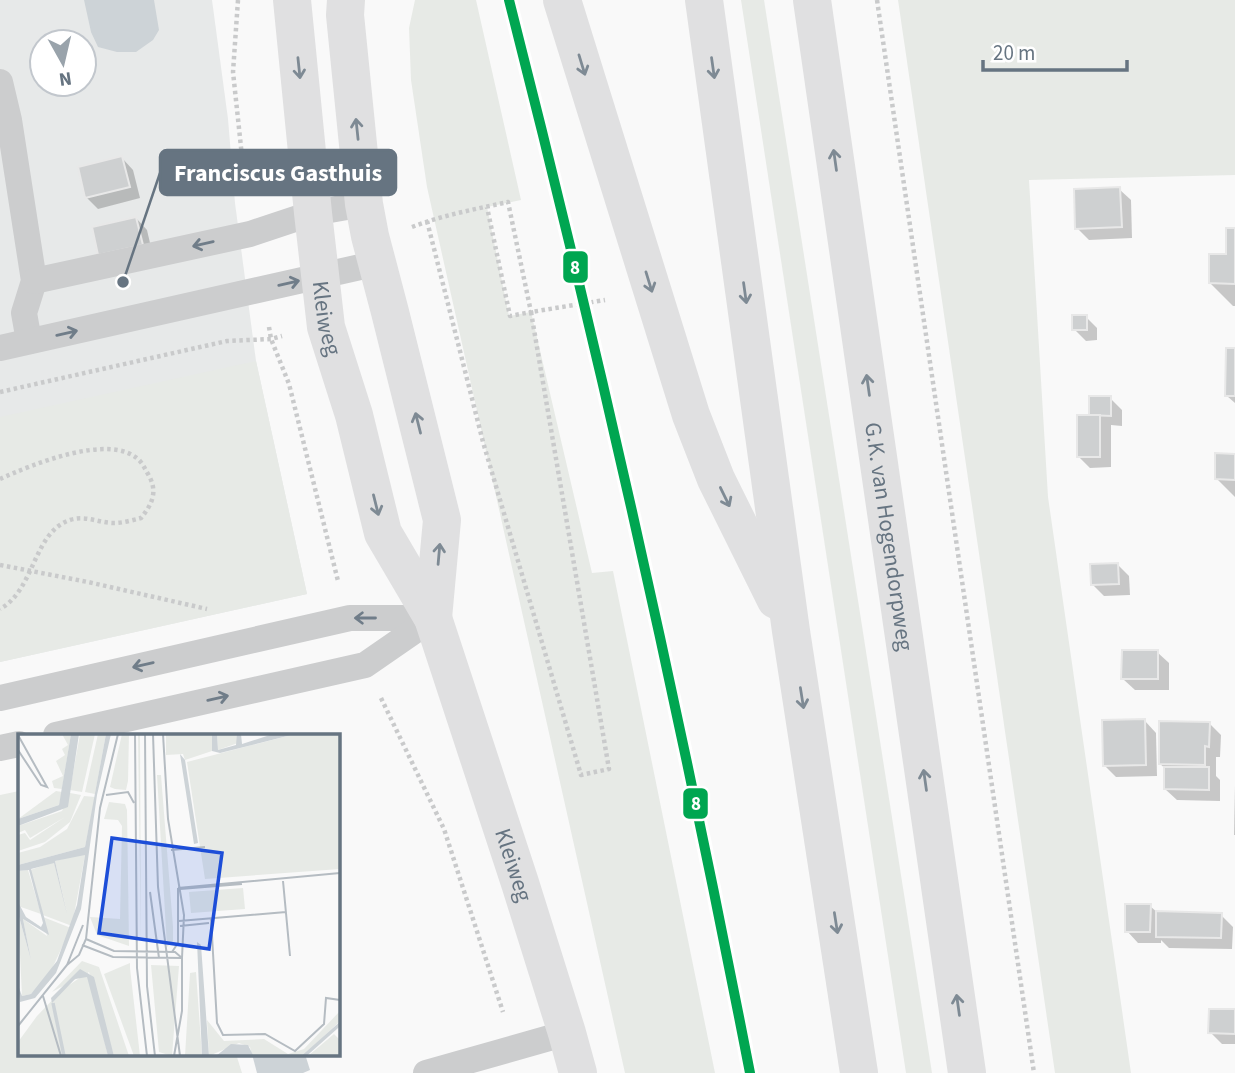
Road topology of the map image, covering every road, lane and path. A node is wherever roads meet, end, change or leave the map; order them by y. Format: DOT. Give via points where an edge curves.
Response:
graph roads {
  1 [pos="239,0"];
  2 [pos="292,0"];
  3 [pos="346,0"];
  4 [pos="562,0"];
  5 [pos="704,0"];
  6 [pos="812,0"];
  7 [pos="877,0"];
  8 [pos="0,82"];
  9 [pos="364,204"];
  10 [pos="487,207"];
  11 [pos="313,213"];
  12 [pos="427,221"];
  13 [pos="407,229"];
  14 [pos="250,233"];
  15 [pos="377,263"];
  16 [pos="320,275"];
  17 [pos="34,281"];
  18 [pos="263,289"];
  19 [pos="605,300"];
  20 [pos="531,312"];
  21 [pos="326,327"];
  22 [pos="271,339"];
  23 [pos="29,341"];
  24 [pos="0,348"];
  25 [pos="0,392"];
  26 [pos="0,478"];
  27 [pos="0,565"];
  28 [pos="31,570"];
  29 [pos="0,609"];
  30 [pos="213,611"];
  31 [pos="350,618"];
  32 [pos="433,618"];
  33 [pos="791,631"];
  34 [pos="365,665"];
  35 [pos="0,698"];
  36 [pos="60,734"];
  37 [pos="18,744"];
  38 [pos="0,748"];
  39 [pos="568,1034"];
  40 [pos="514,1047"];
  41 [pos="426,1073"];
  42 [pos="578,1073"];
  43 [pos="859,1073"];
  44 [pos="967,1073"];
  45 [pos="1034,1073"];
  1 -- 14 [label="path" via="233,72"];
  2 -- 11 [label="main road, Kleiweg, one-way"];
  9 -- 3 [label="main road, Kleiweg, one-way"];
  4 -- 33 [label="main road, one-way" via="691,415 716,479"];
  5 -- 33 [label="main road, one-way"];
  44 -- 6 [label="main road, G.K. van Hogendorpweg, one-way"];
  7 -- 45 [label="path"];
  8 -- 17 [label="lane"];
  9 -- 11 [label="lane"];
  9 -- 15 [label="main road, Kleiweg"];
  10 -- 12 [label="path"];
  10 -- 20 [label="path" via="510,316"];
  10 -- 20 [label="path" via="508,202"];
  11 -- 14 [label="lane"];
  11 -- 16 [label="main road, Kleiweg"];
  12 -- 13 [label="path"];
  12 -- 20 [label="path" via="483,442 581,775 610,769"];
  14 -- 17 [label="lane, one-way"];
  15 -- 16 [label="lane"];
  32 -- 15 [label="main road, Kleiweg, one-way" via="442,520"];
  18 -- 16 [label="lane, one-way"];
  16 -- 21 [label="main road, Kleiweg"];
  17 -- 23 [label="lane" via="24,313"];
  18 -- 22 [label="path"];
  23 -- 18 [label="lane, one-way"];
  19 -- 20 [label="path"];
  21 -- 22 [label="path"];
  21 -- 32 [label="main road, Kleiweg, one-way" via="354,415 383,533"];
  22 -- 25 [label="path" via="227,341"];
  22 -- 31 [label="path" via="289,384"];
  23 -- 24 [label="lane"];
  26 -- 28 [label="path" via="59,456 112,450 140,461 153,482 150,507 141,518 115,523 71,520 46,539"];
  27 -- 28 [label="path"];
  28 -- 29 [label="path" via="18,594"];
  28 -- 30 [label="path"];
  32 -- 31 [label="lane, one-way"];
  31 -- 35 [label="lane, one-way"];
  32 -- 34 [label="lane"];
  32 -- 39 [label="main road, Kleiweg"];
  33 -- 43 [label="main road, one-way"];
  36 -- 34 [label="lane, one-way"];
  34 -- 40 [label="path" via="444,829"];
  37 -- 38 [label="lane"];
  39 -- 40 [label="lane"];
  39 -- 42 [label="main road, Kleiweg"];
  40 -- 41 [label="lane"];
}
